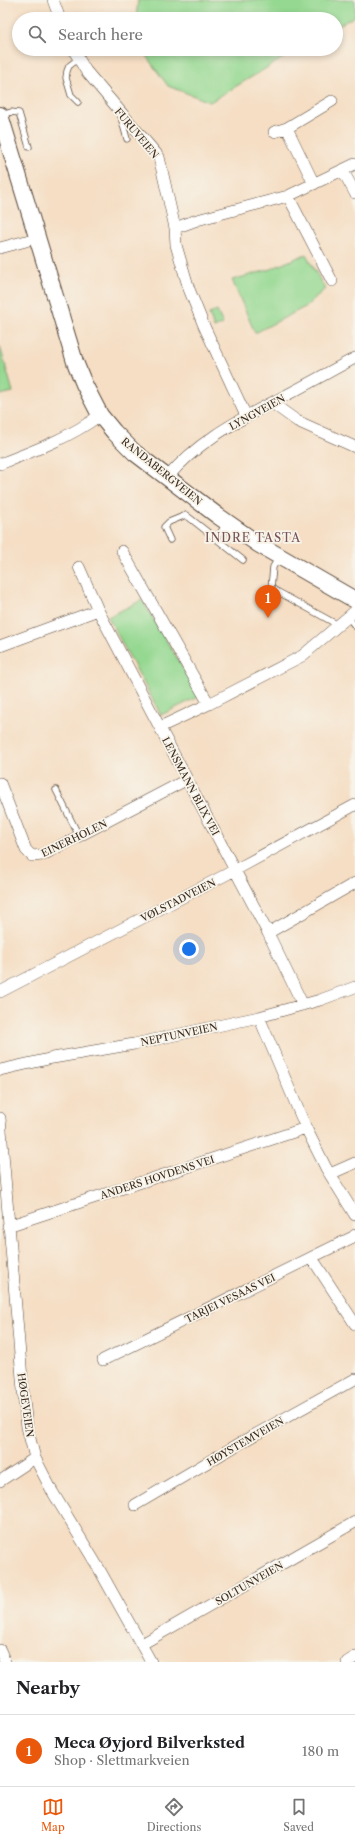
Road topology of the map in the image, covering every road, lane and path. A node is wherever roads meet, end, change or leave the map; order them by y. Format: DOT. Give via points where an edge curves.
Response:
graph roads {
  1 [pos="54,0"];
  2 [pos="58,12"];
  3 [pos="75,56"];
  4 [pos="77,56"];
  5 [pos="332,101"];
  6 [pos="78,102"];
  7 [pos="0,115"];
  8 [pos="128,121"];
  9 [pos="287,128"];
  10 [pos="274,132"];
  11 [pos="127,138"];
  12 [pos="29,147"];
  13 [pos="355,164"];
  14 [pos="343,171"];
  15 [pos="314,184"];
  16 [pos="355,193"];
  17 [pos="288,196"];
  18 [pos="175,228"];
  19 [pos="26,241"];
  20 [pos="0,248"];
  21 [pos="332,281"];
  22 [pos="355,358"];
  23 [pos="272,403"];
  24 [pos="100,415"];
  25 [pos="246,416"];
  26 [pos="355,447"];
  27 [pos="0,464"];
  28 [pos="167,478"];
  29 [pos="226,522"];
  30 [pos="215,538"];
  31 [pos="170,540"];
  32 [pos="122,551"];
  33 [pos="279,557"];
  34 [pos="243,560"];
  35 [pos="79,567"];
  36 [pos="355,600"];
  37 [pos="98,610"];
  38 [pos="353,618"];
  39 [pos="339,625"];
  40 [pos="0,646"];
  41 [pos="209,704"];
  42 [pos="160,727"];
  43 [pos="186,780"];
  44 [pos="0,783"];
  45 [pos="56,790"];
  46 [pos="355,805"];
  47 [pos="79,836"];
  48 [pos="235,870"];
  49 [pos="355,883"];
  50 [pos="268,933"];
  51 [pos="355,987"];
  52 [pos="0,992"];
  53 [pos="303,1005"];
  54 [pos="259,1017"];
  55 [pos="0,1070"];
  56 [pos="0,1118"];
  57 [pos="306,1128"];
  58 [pos="355,1163"];
  59 [pos="2,1174"];
  60 [pos="330,1174"];
  61 [pos="355,1215"];
  62 [pos="8,1226"];
  63 [pos="355,1235"];
  64 [pos="312,1258"];
  65 [pos="355,1324"];
  66 [pos="103,1360"];
  67 [pos="355,1379"];
  68 [pos="35,1458"];
  69 [pos="0,1481"];
  70 [pos="135,1505"];
  71 [pos="355,1522"];
  72 [pos="142,1644"];
  73 [pos="0,1650"];
  74 [pos="355,1657"];
  75 [pos="5,1662"];
  76 [pos="151,1662"];
  77 [pos="347,1662"];
  1 -- 2 [label="street"];
  3 -- 6 [label="lane" via="66,71 66,78 71,95"];
  4 -- 8 [label="street, FURUVEIEN" via="86,71"];
  5 -- 9 [label="street"];
  7 -- 12 [label="lane" via="19,113"];
  7 -- 24 [label="main road, RANDABERGVEIEN" via="75,362"];
  8 -- 11 [label="lane" via="122,121"];
  8 -- 18 [label="street, FURUVEIEN" via="159,157"];
  9 -- 10 [label="street"];
  9 -- 15 [label="street"];
  13 -- 14 [label="street"];
  14 -- 15 [label="street"];
  14 -- 16 [label="street"];
  15 -- 17 [label="street"];
  17 -- 18 [label="street"];
  17 -- 21 [label="street"];
  18 -- 25 [label="street, FURUVEIEN" via="176,245 189,289"];
  19 -- 20 [label="street"];
  22 -- 23 [label="street, LYNGVEIEN"];
  23 -- 25 [label="street, LYNGVEIEN"];
  23 -- 26 [label="street" via="297,421"];
  24 -- 27 [label="street" via="84,427"];
  24 -- 28 [label="main road, RANDABERGVEIEN" via="125,443"];
  25 -- 28 [label="street, LYNGVEIEN" via="195,450 178,464"];
  28 -- 29 [label="main road, RANDABERGVEIEN"];
  29 -- 30 [label="lane"];
  29 -- 33 [label="main road, RANDABERGVEIEN"];
  30 -- 31 [label="lane" via="186,516 169,522 164,527"];
  30 -- 34 [label="lane"];
  32 -- 41 [label="street"];
  33 -- 36 [label="main road, RANDABERGVEIEN"];
  33 -- 39 [label="lane" via="273,566 271,588"];
  35 -- 37 [label="street, LENSMANN BLIX VEI"];
  37 -- 40 [label="street"];
  37 -- 42 [label="street, LENSMANN BLIX VEI"];
  38 -- 39 [label="street"];
  39 -- 41 [label="street" via="302,656"];
  41 -- 42 [label="street"];
  42 -- 43 [label="street, LENSMANN BLIX VEI"];
  43 -- 47 [label="street, EINERHOLEN"];
  43 -- 48 [label="street, LENSMANN BLIX VEI"];
  44 -- 47 [label="street, EINERHOLEN" via="26,850 32,856 43,855"];
  45 -- 47 [label="lane"];
  46 -- 48 [label="street, VØLSTADVEIEN"];
  48 -- 50 [label="street, LENSMANN BLIX VEI"];
  48 -- 52 [label="street, VØLSTADVEIEN"];
  49 -- 50 [label="street"];
  50 -- 53 [label="street, LENSMANN BLIX VEI"];
  51 -- 53 [label="street, NEPTUNVEIEN"];
  53 -- 54 [label="street, NEPTUNVEIEN"];
  54 -- 55 [label="street, NEPTUNVEIEN"];
  54 -- 57 [label="street"];
  56 -- 59 [label="street, HØGEVEIEN"];
  57 -- 60 [label="street"];
  57 -- 62 [label="street, ANDERS HOVDENS VEI"];
  58 -- 60 [label="street"];
  59 -- 62 [label="street, HØGEVEIEN"];
  60 -- 61 [label="street"];
  62 -- 68 [label="street, HØGEVEIEN" via="27,1427"];
  63 -- 64 [label="street, TARJEI VESAAS VEI"];
  64 -- 65 [label="street"];
  64 -- 66 [label="street, TARJEI VESAAS VEI"];
  67 -- 70 [label="street, HØYSTEMVEIEN"];
  68 -- 69 [label="street"];
  68 -- 72 [label="street, HØGEVEIEN"];
  71 -- 72 [label="street, SOLTUNVEIEN"];
  72 -- 76 [label="street, HØGEVEIEN"];
  73 -- 75 [label="street"];
  74 -- 77 [label="street"];
}
